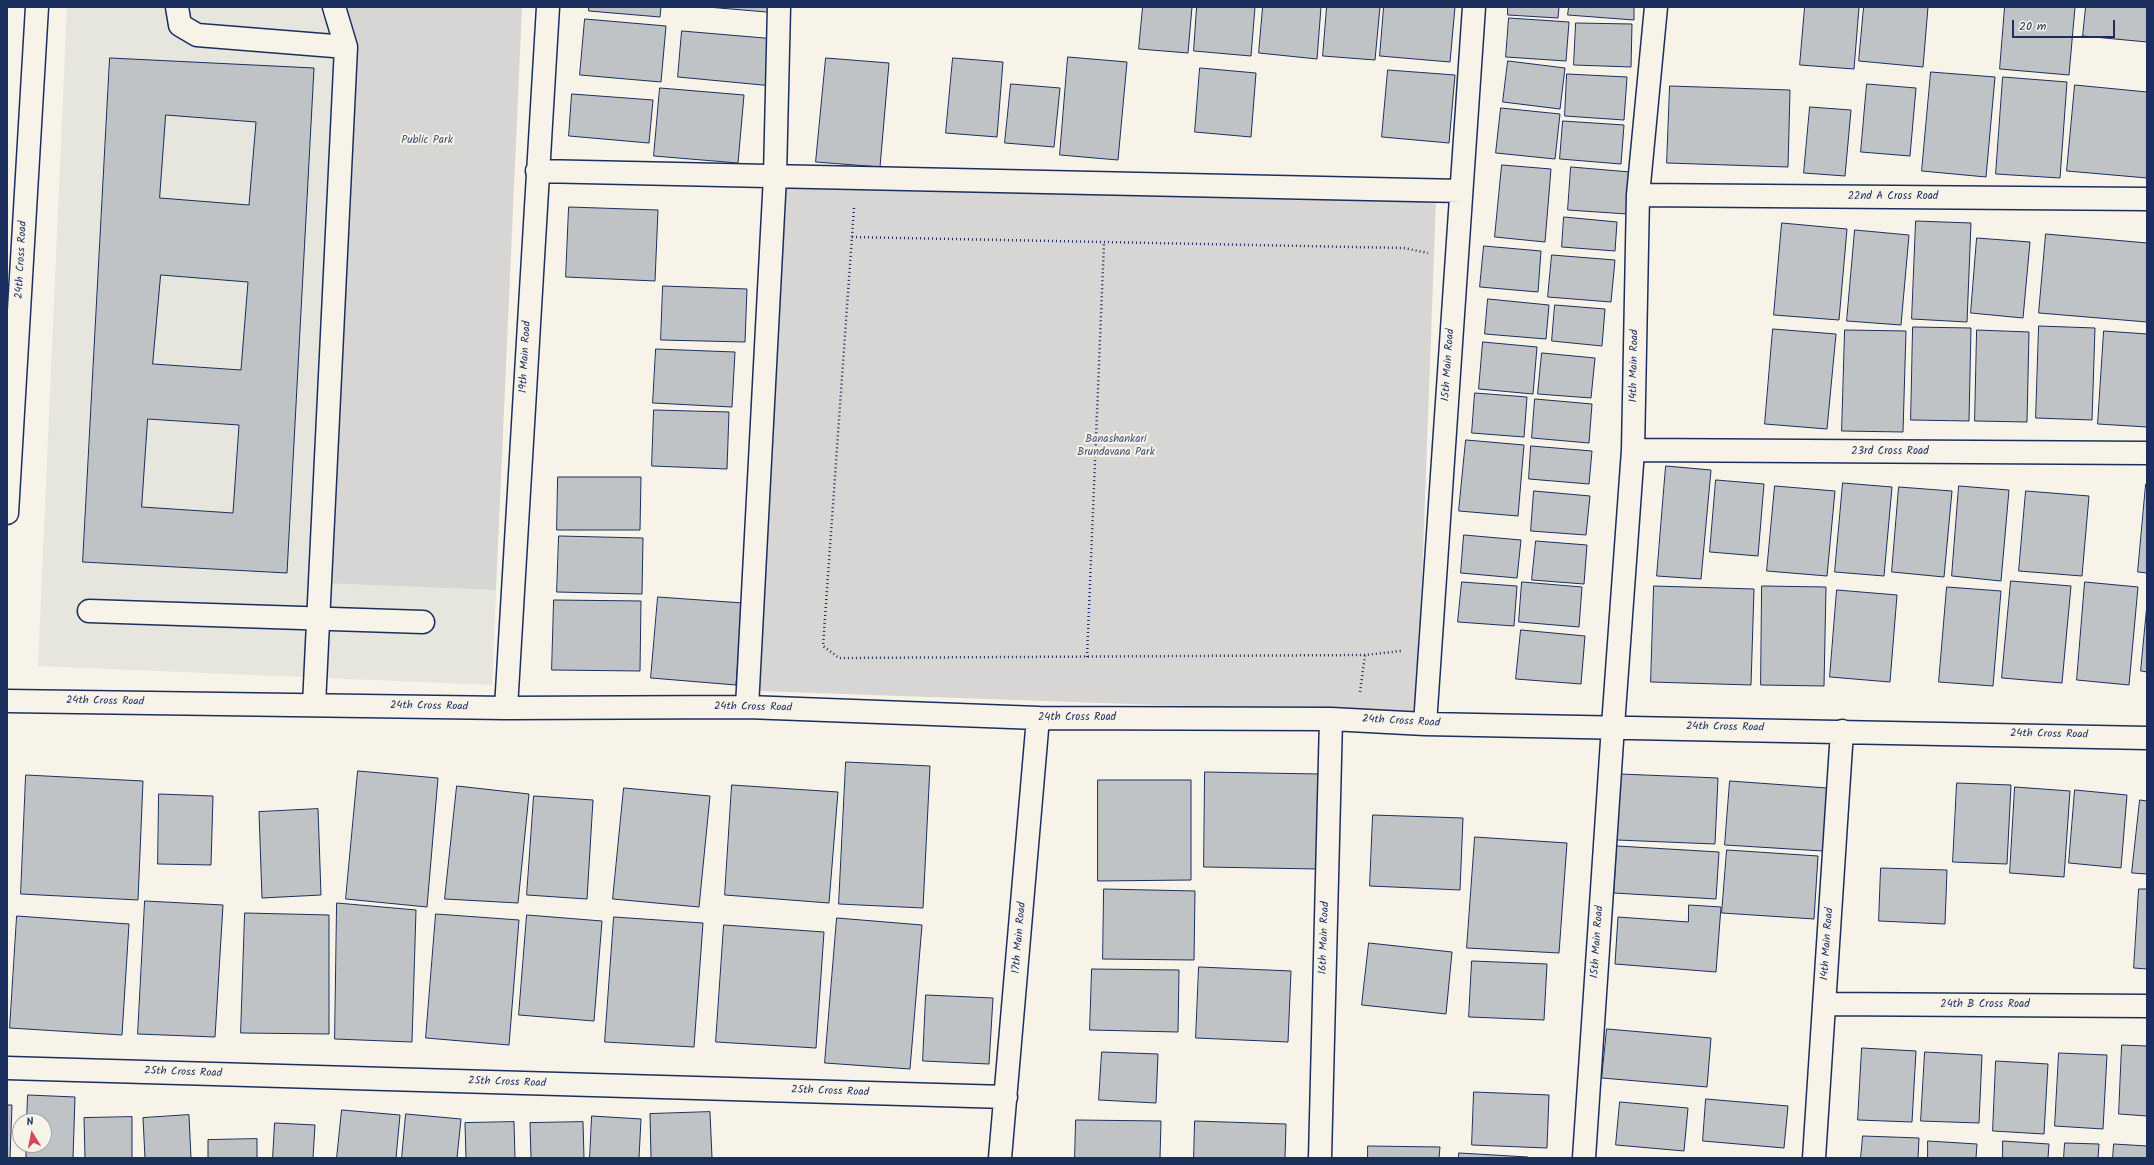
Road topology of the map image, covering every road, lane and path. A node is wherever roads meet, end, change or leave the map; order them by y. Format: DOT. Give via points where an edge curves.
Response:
graph roads {
  1 [pos="37,7"];
  2 [pos="177,7"];
  3 [pos="334,7"];
  4 [pos="548,7"];
  5 [pos="779,7"];
  6 [pos="1474,7"];
  7 [pos="1656,7"];
  8 [pos="346,47"];
  9 [pos="537,171"];
  10 [pos="775,176"];
  11 [pos="856,178"];
  12 [pos="1461,191"];
  13 [pos="1638,195"];
  14 [pos="2147,199"];
  15 [pos="852,237"];
  16 [pos="1104,242"];
  17 [pos="1433,255"];
  18 [pos="1633,450"];
  19 [pos="2147,453"];
  20 [pos="7,513"];
  21 [pos="89,611"];
  22 [pos="318,619"];
  23 [pos="423,622"];
  24 [pos="1403,644"];
  25 [pos="1365,655"];
  26 [pos="1087,657"];
  27 [pos="7,701"];
  28 [pos="314,705"];
  29 [pos="747,706"];
  30 [pos="506,708"];
  31 [pos="1038,718"];
  32 [pos="1331,719"];
  33 [pos="1357,720"];
  34 [pos="1425,724"];
  35 [pos="1613,726"];
  36 [pos="1842,731"];
  37 [pos="2147,738"];
  38 [pos="1824,1004"];
  39 [pos="2147,1006"];
  40 [pos="7,1068"];
  41 [pos="1006,1097"];
  42 [pos="1000,1158"];
  43 [pos="1320,1158"];
  44 [pos="1584,1158"];
  45 [pos="1814,1158"];
  1 -- 20 [label="street, 24th Cross Road"];
  2 -- 8 [label="street" via="180,25 197,35"];
  3 -- 8 [label="street"];
  4 -- 9 [label="street, 19th Main Road"];
  5 -- 10 [label="street"];
  6 -- 12 [label="street, 15th Main Road"];
  7 -- 13 [label="street, 14th Main Road"];
  8 -- 22 [label="street"];
  9 -- 10 [label="street"];
  9 -- 30 [label="street, 19th Main Road"];
  10 -- 11 [label="street"];
  10 -- 29 [label="street"];
  11 -- 12 [label="street"];
  11 -- 15 [label="path"];
  12 -- 34 [label="street, 15th Main Road"];
  13 -- 14 [label="street, 22nd A Cross Road"];
  13 -- 18 [label="street, 14th Main Road"];
  15 -- 16 [label="path"];
  15 -- 26 [label="path" via="823,646 839,658"];
  16 -- 17 [label="path" via="1404,248"];
  16 -- 26 [label="path"];
  18 -- 19 [label="street, 23rd Cross Road"];
  18 -- 35 [label="street, 14th Main Road"];
  21 -- 22 [label="street"];
  22 -- 23 [label="street"];
  22 -- 28 [label="street"];
  24 -- 25 [label="path" via="1402,651"];
  25 -- 26 [label="path"];
  25 -- 33 [label="path"];
  27 -- 28 [label="street, 24th Cross Road"];
  28 -- 30 [label="street, 24th Cross Road"];
  29 -- 30 [label="street, 24th Cross Road"];
  29 -- 31 [label="street, 24th Cross Road"];
  31 -- 32 [label="street, 24th Cross Road"];
  31 -- 41 [label="street, 17th Main Road"];
  32 -- 33 [label="street, 24th Cross Road"];
  32 -- 43 [label="street, 16th Main Road"];
  33 -- 34 [label="street, 24th Cross Road"];
  34 -- 35 [label="street, 24th Cross Road"];
  35 -- 36 [label="street, 24th Cross Road"];
  35 -- 44 [label="street, 15th Main Road"];
  36 -- 37 [label="street, 24th Cross Road"];
  36 -- 38 [label="street, 14th Main Road"];
  38 -- 39 [label="street, 24th B Cross Road"];
  38 -- 45 [label="street, 14th Main Road"];
  40 -- 41 [label="street, 25th Cross Road"];
  41 -- 42 [label="street, 17th Main Road"];
}
